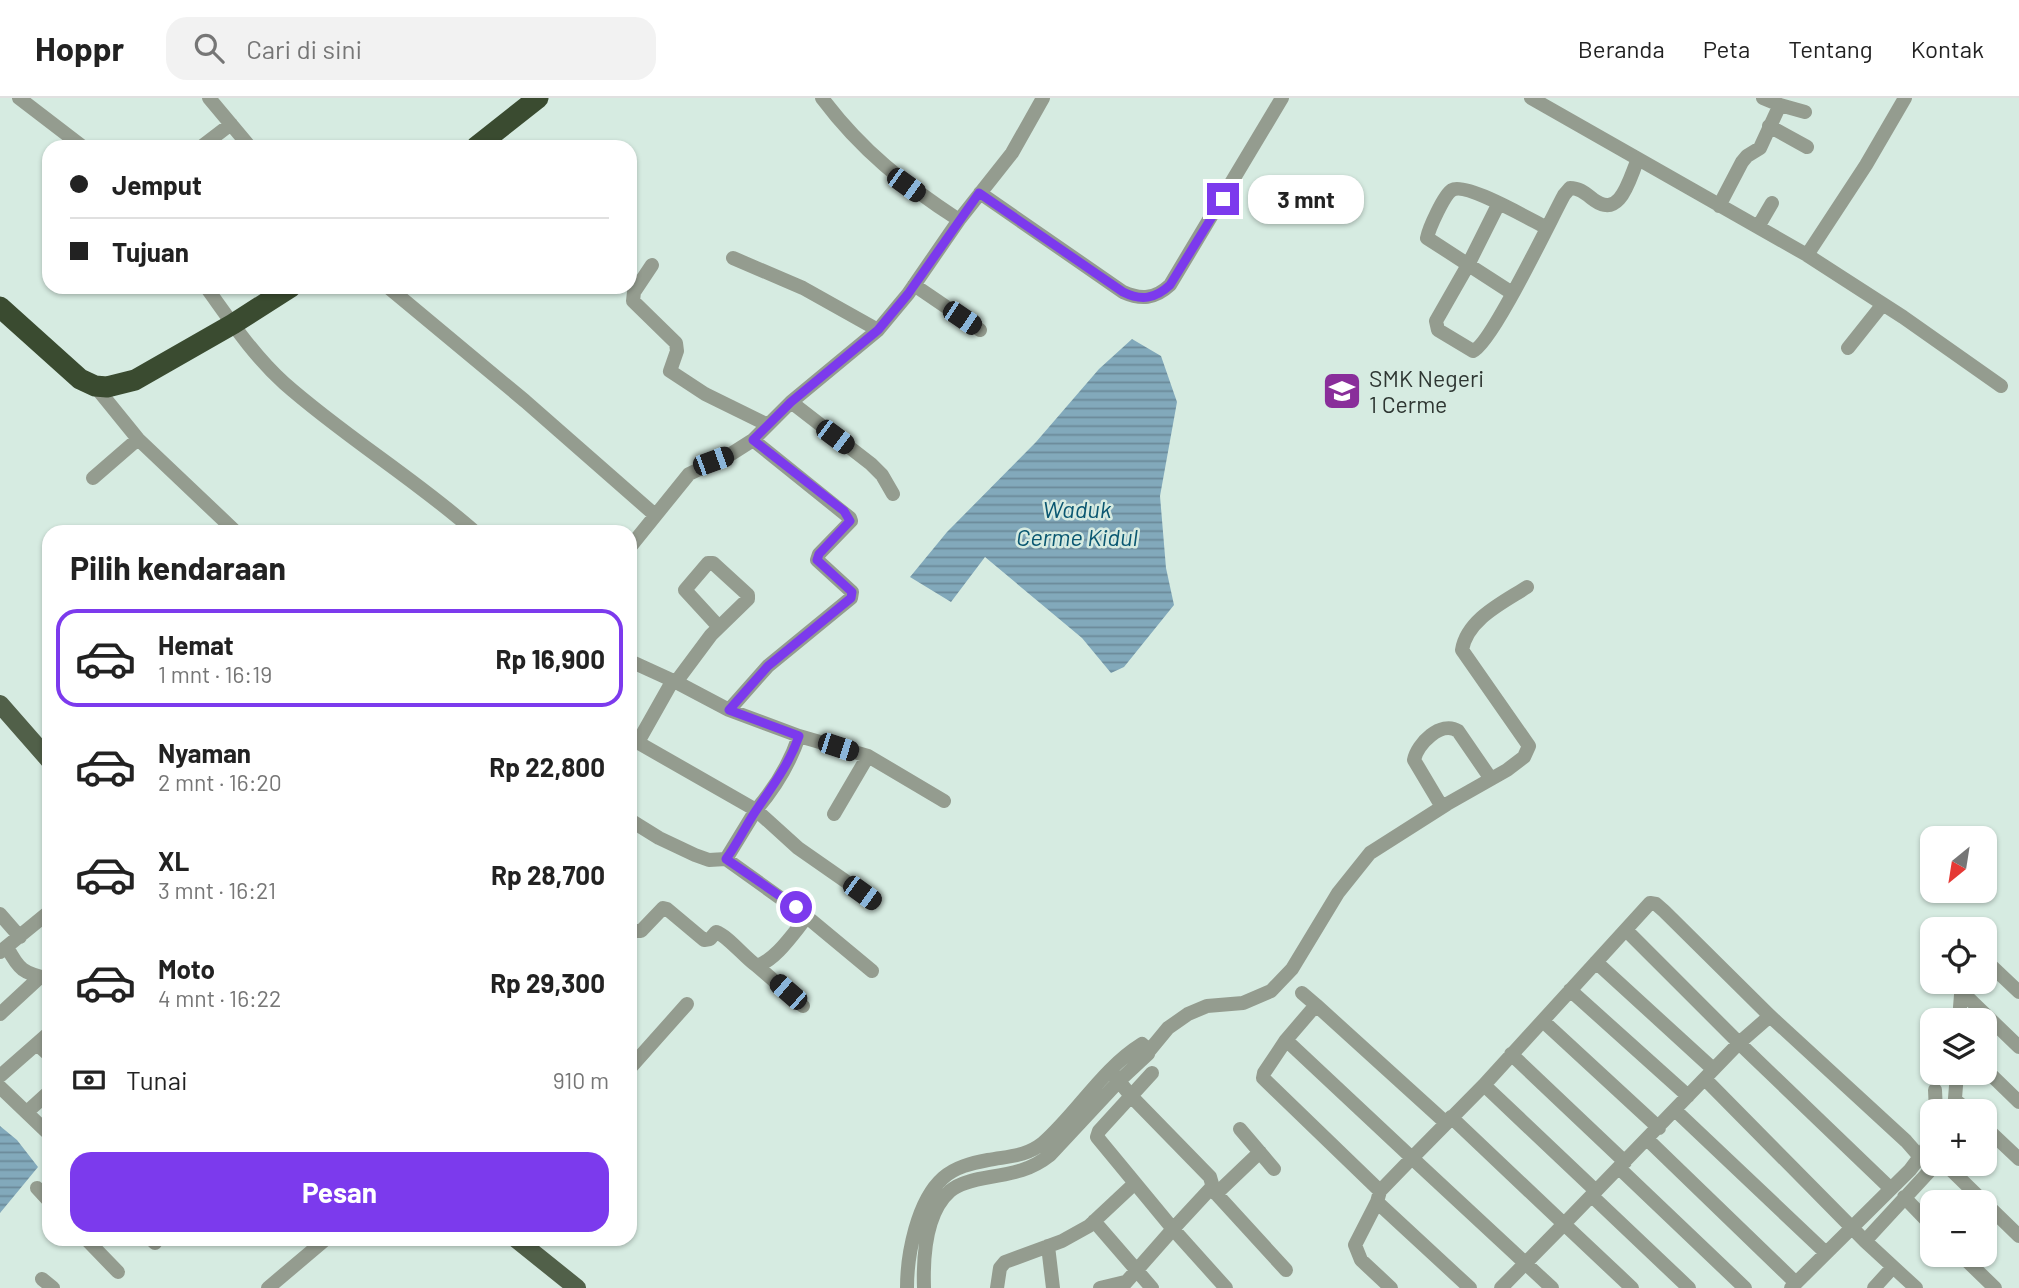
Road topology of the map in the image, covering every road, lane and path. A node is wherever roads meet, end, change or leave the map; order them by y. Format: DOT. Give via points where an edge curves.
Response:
graph roads {
  1 [pos="19,98"];
  2 [pos="209,98"];
  3 [pos="538,98"];
  4 [pos="822,98"];
  5 [pos="1044,98"];
  6 [pos="1282,98"];
  7 [pos="1531,98"];
  8 [pos="1763,98"];
  9 [pos="1905,98"];
  10 [pos="1780,105"];
  11 [pos="1805,112"];
  12 [pos="230,124"];
  13 [pos="1769,126"];
  14 [pos="74,140"];
  15 [pos="210,140"];
  16 [pos="244,140"];
  17 [pos="484,140"];
  18 [pos="1807,147"];
  19 [pos="1637,159"];
  20 [pos="979,193"];
  21 [pos="1499,202"];
  22 [pos="1772,203"];
  23 [pos="1719,206"];
  24 [pos="958,220"];
  25 [pos="1758,227"];
  26 [pos="1547,228"];
  27 [pos="1807,255"];
  28 [pos="733,258"];
  29 [pos="652,265"];
  30 [pos="1468,265"];
  31 [pos="637,282"];
  32 [pos="914,285"];
  33 [pos="1512,293"];
  34 [pos="211,294"];
  35 [pos="280,294"];
  36 [pos="396,294"];
  37 [pos="631,294"];
  38 [pos="1883,304"];
  39 [pos="0,307"];
  40 [pos="233,324"];
  41 [pos="878,330"];
  42 [pos="980,330"];
  43 [pos="1848,348"];
  44 [pos="95,386"];
  45 [pos="2001,386"];
  46 [pos="791,402"];
  47 [pos="768,425"];
  48 [pos="138,439"];
  49 [pos="753,440"];
  50 [pos="93,478"];
  51 [pos="893,494"];
  52 [pos="655,516"];
  53 [pos="229,525"];
  54 [pos="466,525"];
  55 [pos="637,538"];
  56 [pos="1527,587"];
  57 [pos="719,627"];
  58 [pos="637,664"];
  59 [pos="674,681"];
  60 [pos="0,704"];
  61 [pos="729,710"];
  62 [pos="637,736"];
  63 [pos="799,736"];
  64 [pos="637,742"];
  65 [pos="42,752"];
  66 [pos="868,756"];
  67 [pos="1491,779"];
  68 [pos="943,800"];
  69 [pos="1442,807"];
  70 [pos="756,810"];
  71 [pos="835,814"];
  72 [pos="637,824"];
  73 [pos="726,859"];
  74 [pos="874,901"];
  75 [pos="0,914"];
  76 [pos="807,917"];
  77 [pos="42,918"];
  78 [pos="1626,930"];
  79 [pos="637,931"];
  80 [pos="20,937"];
  81 [pos="4,949"];
  82 [pos="1597,962"];
  83 [pos="757,966"];
  84 [pos="872,971"];
  85 [pos="1997,971"];
  86 [pos="42,977"];
  87 [pos="42,980"];
  88 [pos="1570,990"];
  89 [pos="2019,992"];
  90 [pos="1302,993"];
  91 [pos="1969,994"];
  92 [pos="687,1004"];
  93 [pos="1316,1005"];
  94 [pos="803,1006"];
  95 [pos="0,1014"];
  96 [pos="1770,1016"];
  97 [pos="1543,1021"];
  98 [pos="42,1039"];
  99 [pos="1286,1040"];
  100 [pos="1739,1043"];
  101 [pos="37,1044"];
  102 [pos="2019,1047"];
  103 [pos="42,1049"];
  104 [pos="1511,1055"];
  105 [pos="637,1060"];
  106 [pos="1152,1073"];
  107 [pos="1709,1074"];
  108 [pos="0,1076"];
  109 [pos="1114,1076"];
  110 [pos="1997,1081"];
  111 [pos="1484,1085"];
  112 [pos="0,1087"];
  113 [pos="1935,1090"];
  114 [pos="1131,1096"];
  115 [pos="1688,1096"];
  116 [pos="42,1098"];
  117 [pos="1935,1099"];
  118 [pos="2019,1102"];
  119 [pos="1676,1111"];
  120 [pos="27,1112"];
  121 [pos="1448,1120"];
  122 [pos="42,1127"];
  123 [pos="1659,1128"];
  124 [pos="1240,1129"];
  125 [pos="1997,1138"];
  126 [pos="1647,1140"];
  127 [pos="1260,1152"];
  128 [pos="1920,1157"];
  129 [pos="1412,1158"];
  130 [pos="2019,1159"];
  131 [pos="1622,1165"];
  132 [pos="1274,1169"];
  133 [pos="1924,1176"];
  134 [pos="1957,1176"];
  135 [pos="1135,1183"];
  136 [pos="946,1185"];
  137 [pos="37,1188"];
  138 [pos="1891,1189"];
  139 [pos="1972,1190"];
  140 [pos="1213,1191"];
  141 [pos="42,1193"];
  142 [pos="1594,1193"];
  143 [pos="1378,1197"];
  144 [pos="1904,1197"];
  145 [pos="1920,1214"];
  146 [pos="1997,1215"];
  147 [pos="1094,1221"];
  148 [pos="1564,1224"];
  149 [pos="1854,1228"];
  150 [pos="1173,1229"];
  151 [pos="2019,1236"];
  152 [pos="1865,1241"];
  153 [pos="93,1246"];
  154 [pos="319,1246"];
  155 [pos="524,1246"];
  156 [pos="1048,1246"];
  157 [pos="1826,1253"];
  158 [pos="1527,1264"];
  159 [pos="1893,1267"];
  160 [pos="1973,1267"];
  161 [pos="1286,1270"];
  162 [pos="1137,1271"];
  163 [pos="118,1272"];
  164 [pos="907,1283"];
  165 [pos="924,1283"];
  166 [pos="1123,1285"];
  167 [pos="1794,1286"];
  168 [pos="268,1288"];
  169 [pos="577,1288"];
  170 [pos="997,1288"];
  171 [pos="1053,1288"];
  172 [pos="1100,1288"];
  173 [pos="1152,1288"];
  174 [pos="1226,1288"];
  175 [pos="1391,1288"];
  176 [pos="1470,1288"];
  177 [pos="1501,1288"];
  178 [pos="1552,1288"];
  179 [pos="1632,1288"];
  180 [pos="1689,1288"];
  181 [pos="1745,1288"];
  182 [pos="1874,1288"];
  183 [pos="1916,1288"];
  184 [pos="1995,1288"];
  1 -- 14 [label="street"];
  2 -- 12 [label="street"];
  3 -- 17 [label="highway"];
  4 -- 24 [label="street" via="852,136 887,169"];
  5 -- 20 [label="street" via="1012,153"];
  6 -- 20 [label="street" via="1170,285 1144,299 1123,292"];
  7 -- 19 [label="street"];
  8 -- 10 [label="street"];
  9 -- 27 [label="street"];
  10 -- 11 [label="street"];
  10 -- 13 [label="street"];
  12 -- 15 [label="street"];
  12 -- 16 [label="street"];
  13 -- 18 [label="street"];
  13 -- 23 [label="street" via="1760,148 1742,162"];
  19 -- 23 [label="street"];
  19 -- 26 [label="street" via="1618,202 1601,205 1570,188"];
  20 -- 24 [label="street"];
  21 -- 26 [label="street"];
  21 -- 30 [label="street"];
  21 -- 30 [label="street" via="1453,190 1427,234 1430,241"];
  22 -- 25 [label="street"];
  23 -- 25 [label="street"];
  24 -- 32 [label="street"];
  25 -- 27 [label="street"];
  26 -- 33 [label="street"];
  27 -- 38 [label="street"];
  28 -- 41 [label="street" via="803,288"];
  29 -- 31 [label="street"];
  30 -- 33 [label="street"];
  30 -- 33 [label="street" via="1436,321 1438,330 1455,341 1477,350"];
  32 -- 41 [label="street"];
  32 -- 42 [label="street"];
  34 -- 40 [label="street"];
  35 -- 40 [label="highway"];
  36 -- 52 [label="street"];
  37 -- 47 [label="street" via="635,304 676,343 669,368 672,373"];
  38 -- 43 [label="street"];
  38 -- 45 [label="street"];
  39 -- 44 [label="highway" via="80,379"];
  40 -- 44 [label="highway" via="135,380"];
  40 -- 54 [label="street" via="283,381"];
  41 -- 46 [label="street"];
  44 -- 48 [label="street"];
  46 -- 47 [label="street"];
  46 -- 51 [label="street" via="871,464"];
  47 -- 49 [label="street"];
  48 -- 50 [label="street"];
  48 -- 53 [label="street"];
  49 -- 52 [label="street" via="689,474"];
  49 -- 61 [label="street" via="848,515 850,521 817,560 852,592 851,598 760,673"];
  52 -- 55 [label="street"];
  56 -- 67 [label="street" via="1485,616 1463,643 1462,650 1529,746 1524,757"];
  57 -- 57 [label="street" via="748,595 718,565 708,563 685,590"];
  57 -- 59 [label="street"];
  58 -- 59 [label="street"];
  59 -- 61 [label="street"];
  59 -- 62 [label="street"];
  60 -- 65 [label="main road"];
  61 -- 63 [label="street"];
  63 -- 66 [label="street"];
  63 -- 70 [label="street" via="788,762"];
  64 -- 70 [label="street"];
  66 -- 68 [label="street"];
  66 -- 71 [label="street"];
  67 -- 69 [label="street"];
  67 -- 69 [label="street" via="1458,731 1443,728 1423,743 1414,760"];
  69 -- 109 [label="street" via="1370,853 1326,912 1297,962 1271,991 1243,1003 1207,1006 1188,1014"];
  70 -- 73 [label="street"];
  70 -- 74 [label="street" via="798,848"];
  72 -- 73 [label="street" via="695,855"];
  73 -- 76 [label="street"];
  75 -- 80 [label="street"];
  76 -- 83 [label="street"];
  76 -- 84 [label="street"];
  77 -- 80 [label="street"];
  78 -- 82 [label="street"];
  78 -- 96 [label="street" via="1650,903 1657,904"];
  78 -- 100 [label="street"];
  79 -- 83 [label="street" via="667,909 704,940 716,932 722,934"];
  80 -- 81 [label="street"];
  81 -- 86 [label="street" via="19,968"];
  82 -- 88 [label="street"];
  82 -- 107 [label="street"];
  83 -- 94 [label="street"];
  85 -- 89 [label="street"];
  87 -- 95 [label="street"];
  88 -- 97 [label="street"];
  88 -- 115 [label="street"];
  90 -- 93 [label="street"];
  91 -- 102 [label="street"];
  92 -- 105 [label="street"];
  93 -- 99 [label="street"];
  93 -- 121 [label="street"];
  96 -- 100 [label="street"];
  96 -- 128 [label="street"];
  97 -- 104 [label="street"];
  97 -- 123 [label="street"];
  98 -- 101 [label="street"];
  99 -- 129 [label="street"];
  99 -- 143 [label="street" via="1263,1078"];
  100 -- 107 [label="street"];
  100 -- 138 [label="street"];
  101 -- 103 [label="street"];
  101 -- 108 [label="street"];
  104 -- 111 [label="street"];
  104 -- 131 [label="street"];
  106 -- 114 [label="street"];
  107 -- 115 [label="street"];
  107 -- 149 [label="street"];
  109 -- 114 [label="street"];
  109 -- 136 [label="street" via="1064,1142 1039,1164 1022,1172"];
  110 -- 118 [label="street"];
  111 -- 121 [label="street"];
  111 -- 142 [label="street"];
  112 -- 120 [label="street"];
  113 -- 117 [label="street"];
  114 -- 135 [label="street" via="1097,1137"];
  114 -- 140 [label="street" via="1210,1177"];
  115 -- 119 [label="street"];
  116 -- 120 [label="street"];
  119 -- 123 [label="street"];
  119 -- 157 [label="street"];
  120 -- 122 [label="street"];
  121 -- 129 [label="street"];
  121 -- 148 [label="street"];
  123 -- 126 [label="street"];
  124 -- 127 [label="street"];
  125 -- 130 [label="street"];
  126 -- 131 [label="street"];
  126 -- 167 [label="street"];
  127 -- 132 [label="street"];
  127 -- 140 [label="street"];
  128 -- 138 [label="street"];
  129 -- 143 [label="street"];
  129 -- 158 [label="street"];
  131 -- 142 [label="street"];
  131 -- 181 [label="street"];
  133 -- 144 [label="street"];
  134 -- 139 [label="street"];
  135 -- 147 [label="street"];
  135 -- 150 [label="street"];
  136 -- 164 [label="street" via="927,1200 915,1226"];
  136 -- 165 [label="street" via="927,1235"];
  137 -- 141 [label="street"];
  138 -- 149 [label="street"];
  140 -- 150 [label="street"];
  140 -- 161 [label="street"];
  142 -- 148 [label="street"];
  142 -- 180 [label="street"];
  143 -- 175 [label="street" via="1355,1245 1361,1260"];
  143 -- 176 [label="street"];
  144 -- 145 [label="street"];
  144 -- 152 [label="street"];
  146 -- 151 [label="street"];
  147 -- 156 [label="street"];
  147 -- 162 [label="street"];
  148 -- 158 [label="street"];
  148 -- 179 [label="street"];
  149 -- 152 [label="street"];
  149 -- 157 [label="street"];
  150 -- 162 [label="street"];
  150 -- 174 [label="street"];
  152 -- 159 [label="street"];
  153 -- 163 [label="street"];
  154 -- 168 [label="street"];
  155 -- 169 [label="main road"];
  156 -- 170 [label="street" via="1005,1262"];
  156 -- 171 [label="street"];
  157 -- 167 [label="street"];
  158 -- 177 [label="street"];
  158 -- 178 [label="street"];
  159 -- 182 [label="street"];
  159 -- 183 [label="street"];
  160 -- 184 [label="street"];
  162 -- 166 [label="street"];
  162 -- 173 [label="street"];
  164 -- 165 [label="street"];
  166 -- 172 [label="street"];
}
